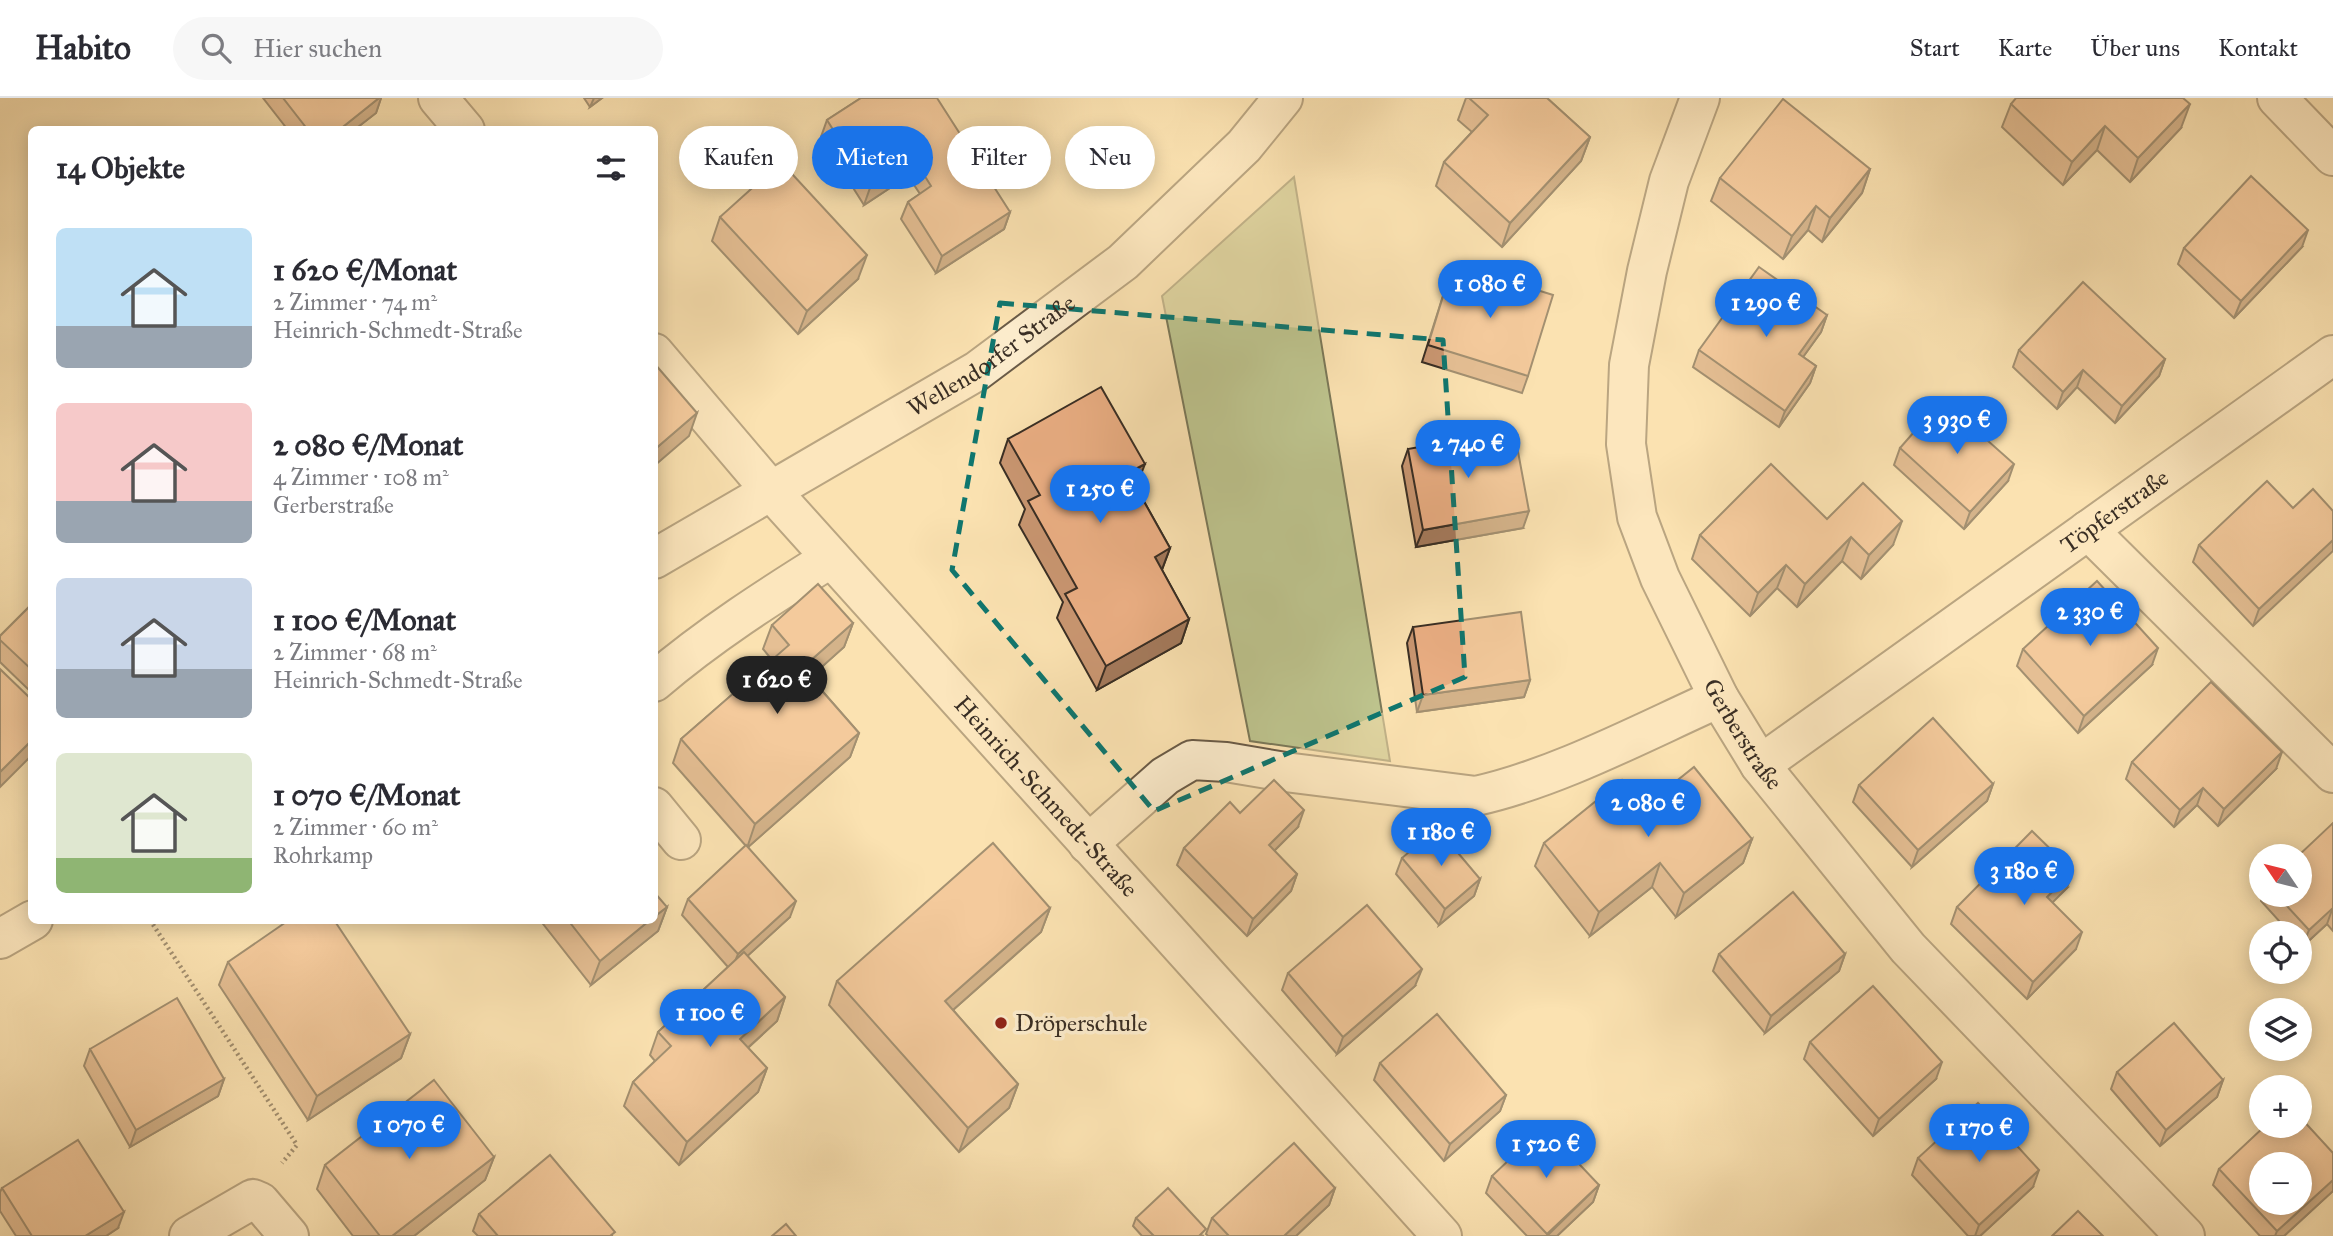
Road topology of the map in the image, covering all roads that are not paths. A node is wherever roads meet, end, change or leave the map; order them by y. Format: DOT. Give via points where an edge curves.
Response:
graph roads {
  1 [pos="439,98"];
  2 [pos="1283,98"];
  3 [pos="1700,98"];
  4 [pos="2277,98"];
  5 [pos="462,126"];
  6 [pos="2333,156"];
  7 [pos="2333,355"];
  8 [pos="658,358"];
  9 [pos="772,492"];
  10 [pos="2088,530"];
  11 [pos="658,557"];
  12 [pos="831,558"];
  13 [pos="658,679"];
  14 [pos="1719,698"];
  15 [pos="1760,765"];
  16 [pos="2333,773"];
  17 [pos="658,812"];
  18 [pos="681,840"];
  19 [pos="1088,844"];
  20 [pos="28,923"];
  21 [pos="0,939"];
  22 [pos="190,1236"];
  23 [pos="289,1236"];
  24 [pos="1442,1236"];
  25 [pos="2185,1236"];
  1 -- 5 [label="street"];
  2 -- 9 [label="street, Wellendorfer Straße" via="1244,146 1123,262 977,372"];
  3 -- 14 [label="street, Gerberstraße" via="1669,181 1647,271 1629,365 1626,444 1637,517 1660,578"];
  4 -- 6 [label="street"];
  7 -- 10 [label="street, Töpferstraße"];
  8 -- 9 [label="street, Heinrich-Schmedt-Straße"];
  9 -- 11 [label="street, Wellendorfer Straße"];
  9 -- 12 [label="street, Heinrich-Schmedt-Straße"];
  10 -- 15 [label="street, Töpferstraße"];
  10 -- 16 [label="street"];
  12 -- 13 [label="street" via="776,592"];
  12 -- 19 [label="street, Heinrich-Schmedt-Straße"];
  14 -- 15 [label="street, Gerberstraße"];
  14 -- 19 [label="street" via="1586,758 1476,796 1192,760 1165,776"];
  15 -- 25 [label="street, Gerberstraße" via="1908,948"];
  17 -- 18 [label="street"];
  19 -- 24 [label="street, Heinrich-Schmedt-Straße"];
  20 -- 21 [label="street"];
  22 -- 23 [label="street" via="253,1199"];
}
